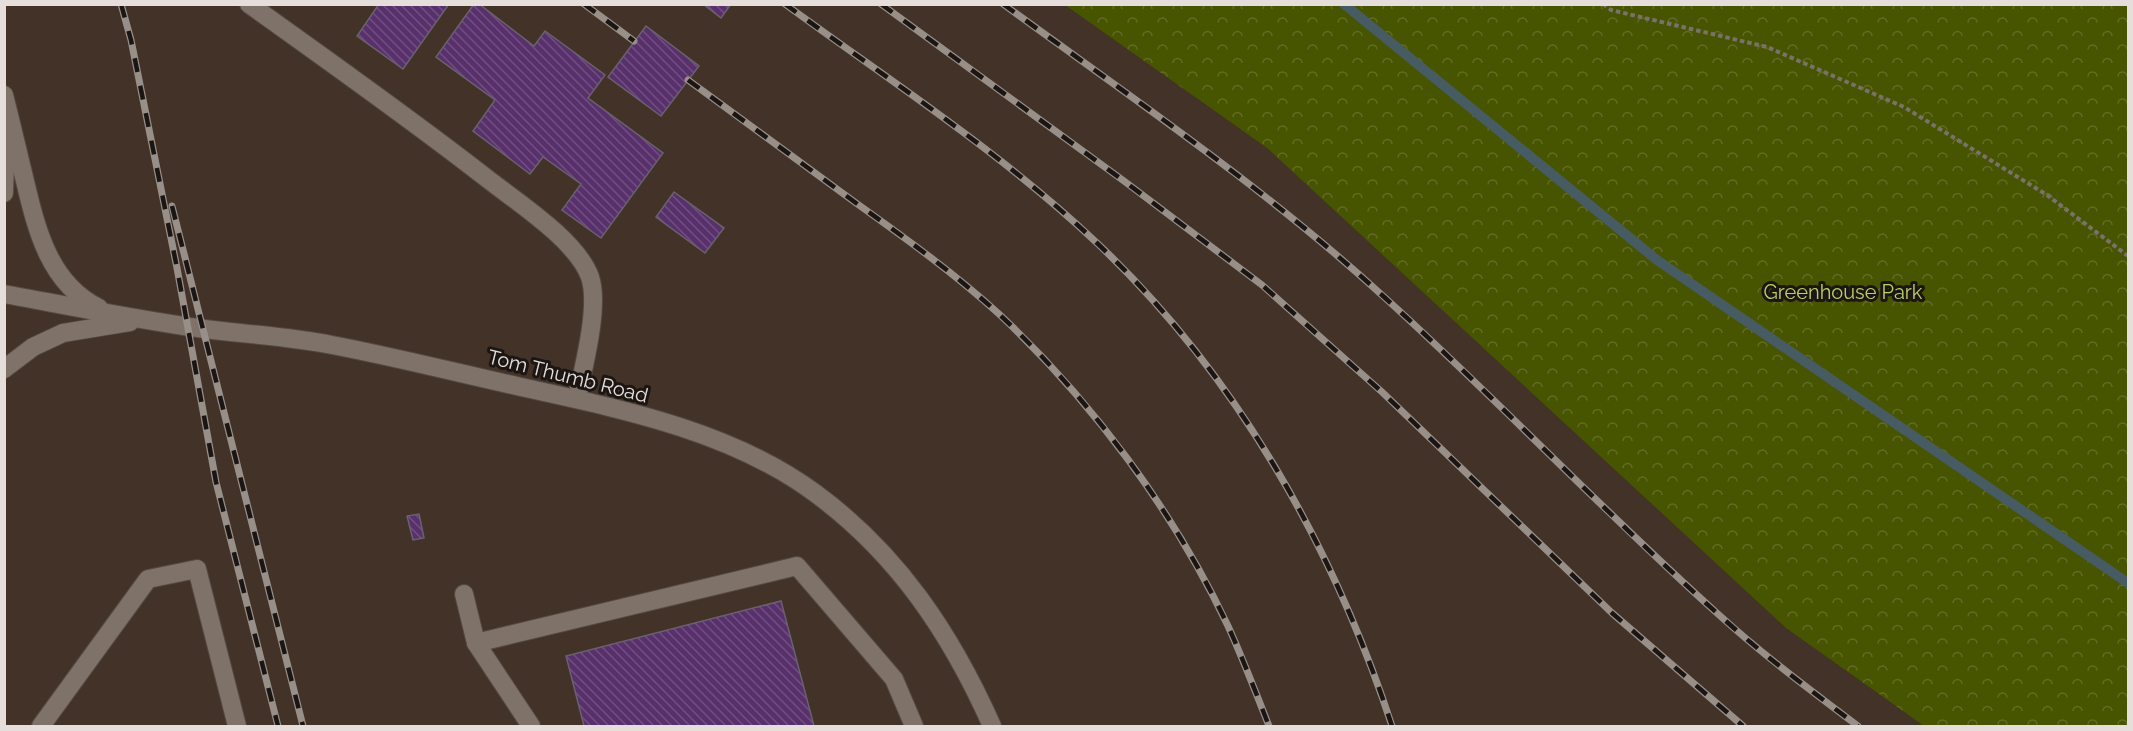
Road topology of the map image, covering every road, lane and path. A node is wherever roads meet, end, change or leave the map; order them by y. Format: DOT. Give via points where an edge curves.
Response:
graph roads {
  1 [pos="249,4"];
  2 [pos="1603,4"];
  3 [pos="4,95"];
  4 [pos="4,106"];
  5 [pos="4,194"];
  6 [pos="2128,256"];
  7 [pos="4,294"];
  8 [pos="112,314"];
  9 [pos="144,320"];
  10 [pos="4,369"];
  11 [pos="577,399"];
  12 [pos="464,594"];
  13 [pos="476,643"];
  14 [pos="41,726"];
  15 [pos="237,726"];
  16 [pos="531,726"];
  17 [pos="914,726"];
  18 [pos="992,726"];
  1 -- 11 [label="street" via="455,154 545,223 578,256 586,268 593,294"];
  2 -- 6 [label="path" via="1611,10 1767,47 1904,107 2047,195"];
  3 -- 8 [label="street" via="32,210 51,262 76,293"];
  4 -- 5 [label="street"];
  7 -- 8 [label="street, Tom Thumb Road"];
  8 -- 9 [label="street, Tom Thumb Road"];
  9 -- 10 [label="street" via="63,333 33,347"];
  9 -- 11 [label="street, Tom Thumb Road" via="332,345"];
  11 -- 18 [label="street, Tom Thumb Road" via="676,426 730,447 814,492 862,532 901,573 970,677"];
  12 -- 13 [label="street"];
  13 -- 16 [label="street"];
  13 -- 17 [label="street" via="797,566 894,679"];
  14 -- 15 [label="street" via="148,579 197,569"];
}
